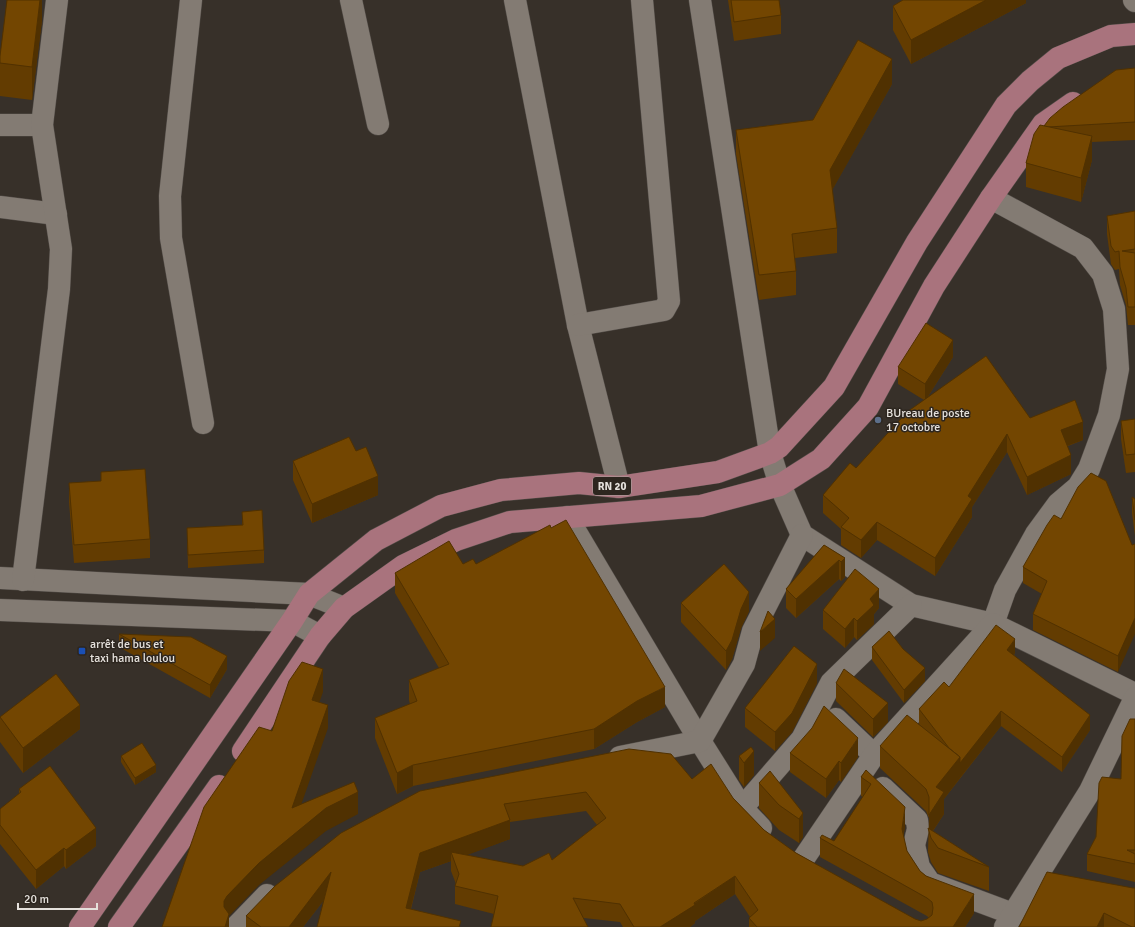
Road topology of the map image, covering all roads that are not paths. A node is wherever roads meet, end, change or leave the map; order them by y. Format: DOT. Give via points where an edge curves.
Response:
graph roads {
  1 [pos="57,0"];
  2 [pos="191,0"];
  3 [pos="351,0"];
  4 [pos="515,0"];
  5 [pos="642,0"];
  6 [pos="700,0"];
  7 [pos="1135,34"];
  8 [pos="1086,93"];
  9 [pos="378,124"];
  10 [pos="0,125"];
  11 [pos="42,125"];
  12 [pos="991,198"];
  13 [pos="0,207"];
  14 [pos="56,214"];
  15 [pos="578,325"];
  16 [pos="202,423"];
  17 [pos="770,453"];
  18 [pos="780,485"];
  19 [pos="619,487"];
  20 [pos="567,517"];
  21 [pos="802,536"];
  22 [pos="0,578"];
  23 [pos="23,580"];
  24 [pos="309,594"];
  25 [pos="911,605"];
  26 [pos="344,608"];
  27 [pos="0,610"];
  28 [pos="292,621"];
  29 [pos="993,624"];
  30 [pos="320,636"];
  31 [pos="1135,694"];
  32 [pos="1135,698"];
  33 [pos="820,704"];
  34 [pos="700,741"];
  35 [pos="600,760"];
  36 [pos="869,763"];
  37 [pos="742,808"];
  38 [pos="802,861"];
  39 [pos="822,872"];
  40 [pos="1037,875"];
  41 [pos="1059,879"];
  42 [pos="286,880"];
  43 [pos="1009,920"];
  44 [pos="80,927"];
  45 [pos="119,927"];
  46 [pos="236,927"];
  1 -- 11 [label="street"];
  2 -- 16 [label="street" via="170,196 171,238"];
  3 -- 9 [label="street"];
  4 -- 15 [label="street"];
  5 -- 15 [label="street" via="669,301 664,310"];
  6 -- 17 [label="street"];
  7 -- 17 [label="main road, RN 20" via="1111,36 1058,58 1006,105 917,242 834,388 779,447"];
  8 -- 12 [label="main road, RN 20" via="1043,124"];
  10 -- 11 [label="street"];
  11 -- 14 [label="street"];
  12 -- 18 [label="main road, RN 20" via="934,286 868,407 821,458"];
  12 -- 29 [label="street" via="1083,248 1103,274 1114,309 1118,369 1109,415 1089,468 1078,487 1058,504 1036,534 1005,590"];
  13 -- 14 [label="street"];
  14 -- 23 [label="street" via="62,249 59,289"];
  15 -- 19 [label="street"];
  17 -- 18 [label="street"];
  17 -- 19 [label="main road, RN 20" via="718,472"];
  18 -- 20 [label="main road, RN 20" via="701,506"];
  18 -- 21 [label="street"];
  19 -- 24 [label="main road, RN 20" via="579,483 501,490 441,506 376,540"];
  20 -- 26 [label="main road, RN 20" via="510,522 456,540 403,566"];
  20 -- 34 [label="street"];
  21 -- 25 [label="street"];
  21 -- 34 [label="street" via="753,631 744,664"];
  22 -- 23 [label="street"];
  23 -- 24 [label="street"];
  24 -- 26 [label="street"];
  24 -- 28 [label="main road, RN 20"];
  25 -- 29 [label="street"];
  25 -- 33 [label="street" via="830,683"];
  26 -- 30 [label="main road, RN 20"];
  27 -- 28 [label="street"];
  28 -- 30 [label="street"];
  28 -- 44 [label="main road, RN 20"];
  29 -- 31 [label="street"];
  29 -- 36 [label="street"];
  30 -- 45 [label="main road, RN 20" via="204,808"];
  32 -- 40 [label="street" via="1090,791"];
  33 -- 36 [label="street"];
  33 -- 37 [label="street" via="802,739"];
  34 -- 35 [label="street"];
  34 -- 37 [label="street"];
  36 -- 38 [label="street"];
  36 -- 43 [label="street" via="917,820 914,845 919,867 930,883"];
  37 -- 38 [label="street" via="780,846"];
  38 -- 39 [label="street"];
  40 -- 41 [label="street"];
  40 -- 43 [label="street"];
  42 -- 46 [label="street" via="267,895"];
}
